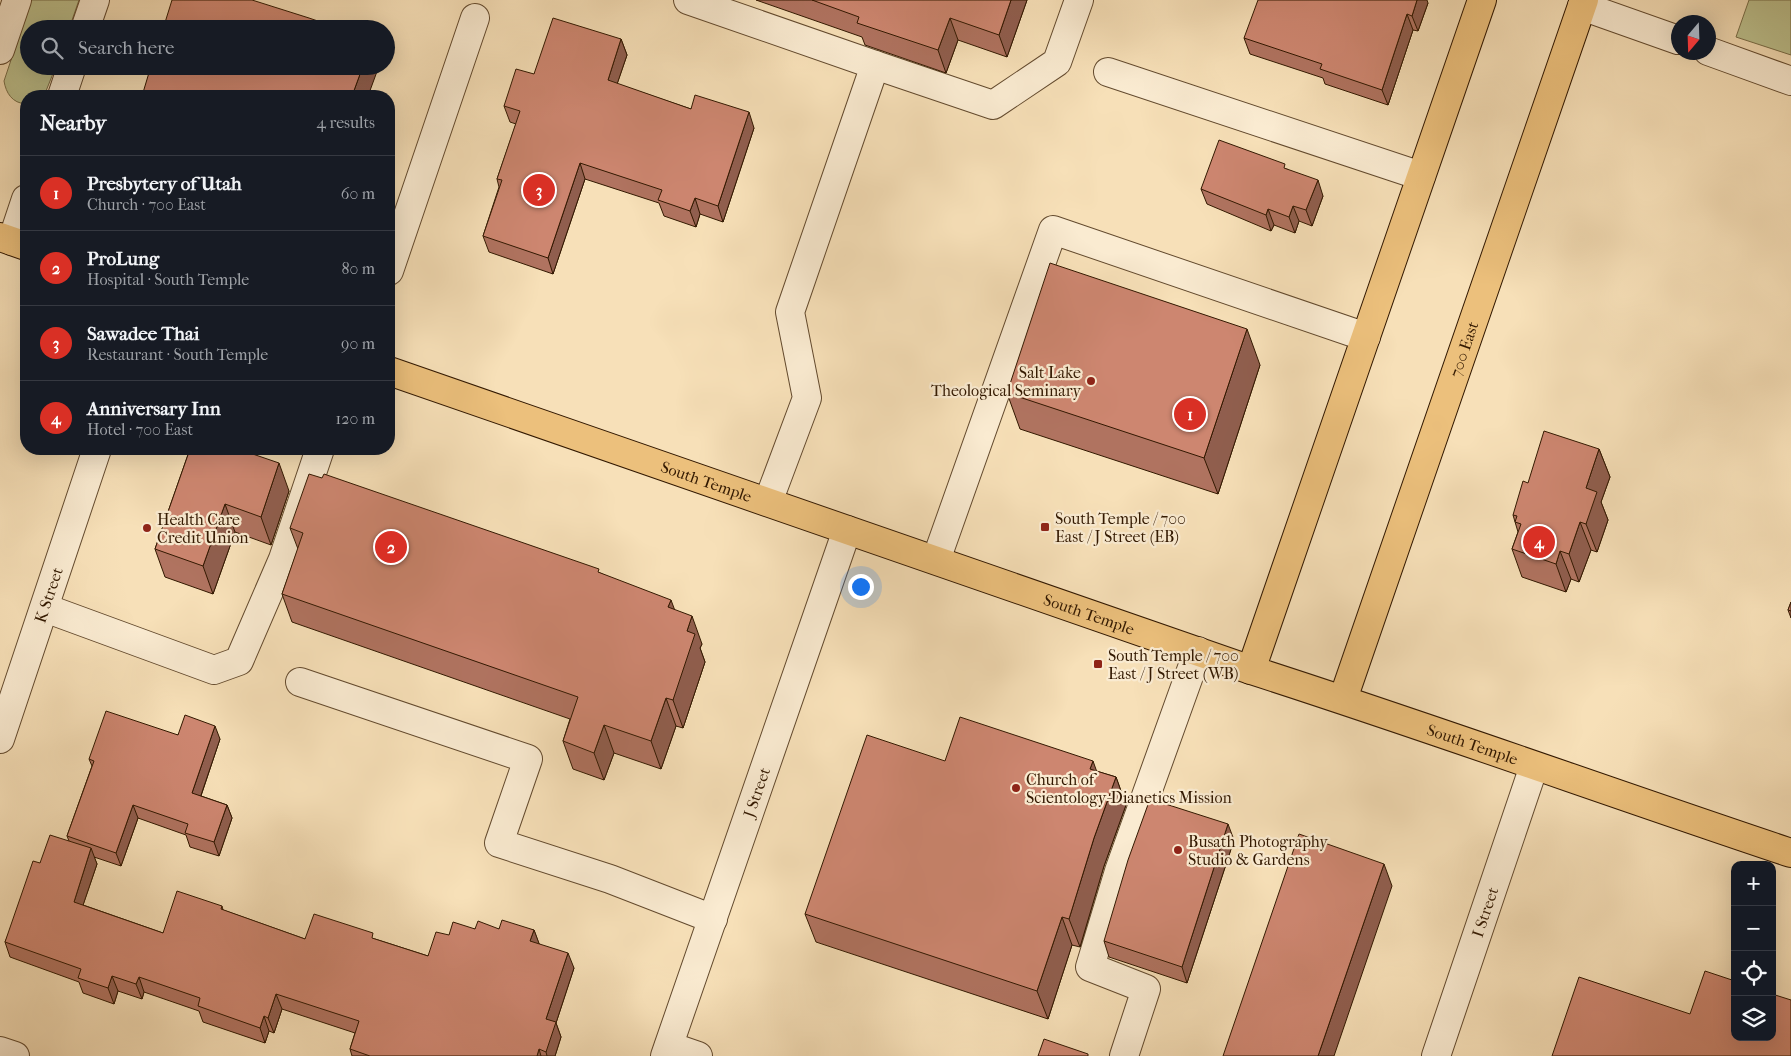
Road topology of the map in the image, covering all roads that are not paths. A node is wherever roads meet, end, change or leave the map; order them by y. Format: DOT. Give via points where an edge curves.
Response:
graph roads {
  1 [pos="17,0"];
  2 [pos="95,0"];
  3 [pos="688,0"];
  4 [pos="1079,0"];
  5 [pos="1482,0"];
  6 [pos="1583,3"];
  7 [pos="475,18"];
  8 [pos="88,20"];
  9 [pos="1671,37"];
  10 [pos="0,50"];
  11 [pos="1716,54"];
  12 [pos="875,65"];
  13 [pos="1108,72"];
  14 [pos="69,75"];
  15 [pos="1791,81"];
  16 [pos="64,90"];
  17 [pos="1421,176"];
  18 [pos="20,218"];
  19 [pos="13,241"];
  20 [pos="395,253"];
  21 [pos="1366,337"];
  22 [pos="395,373"];
  23 [pos="95,455"];
  24 [pos="318,455"];
  25 [pos="768,502"];
  26 [pos="847,530"];
  27 [pos="936,560"];
  28 [pos="45,608"];
  29 [pos="1198,652"];
  30 [pos="1251,670"];
  31 [pos="300,682"];
  32 [pos="1343,699"];
  33 [pos="0,739"];
  34 [pos="1534,766"];
  35 [pos="1791,854"];
  36 [pos="713,919"];
  37 [pos="0,1051"];
  38 [pos="667,1051"];
  39 [pos="14,1056"];
  40 [pos="698,1056"];
  41 [pos="1124,1056"];
  42 [pos="1436,1056"];
  1 -- 10 [label="street"];
  2 -- 8 [label="street"];
  3 -- 12 [label="street"];
  4 -- 12 [label="street" via="1057,62 993,105"];
  5 -- 17 [label="main road"];
  6 -- 9 [label="street"];
  6 -- 32 [label="main road, 700 East"];
  7 -- 20 [label="street"];
  11 -- 15 [label="street"];
  12 -- 25 [label="street" via="790,312 807,398"];
  13 -- 17 [label="street"];
  14 -- 16 [label="street"];
  17 -- 21 [label="main road"];
  18 -- 19 [label="street"];
  21 -- 27 [label="street" via="1053,230"];
  21 -- 30 [label="main road"];
  22 -- 25 [label="main road, South Temple"];
  23 -- 28 [label="street, K Street"];
  24 -- 28 [label="street" via="283,559 239,661 214,670"];
  25 -- 26 [label="main road, South Temple"];
  26 -- 27 [label="main road, South Temple"];
  26 -- 36 [label="street, J Street"];
  27 -- 29 [label="main road, South Temple"];
  28 -- 33 [label="street, K Street"];
  29 -- 30 [label="main road, South Temple"];
  29 -- 41 [label="street" via="1119,871 1090,967 1146,989"];
  30 -- 32 [label="main road, South Temple"];
  31 -- 36 [label="street" via="528,759 499,843 610,879"];
  32 -- 34 [label="main road, South Temple"];
  34 -- 35 [label="main road, South Temple"];
  34 -- 42 [label="street, I Street"];
  36 -- 38 [label="street, J Street"];
  37 -- 39 [label="street"];
  38 -- 40 [label="street"];
}
